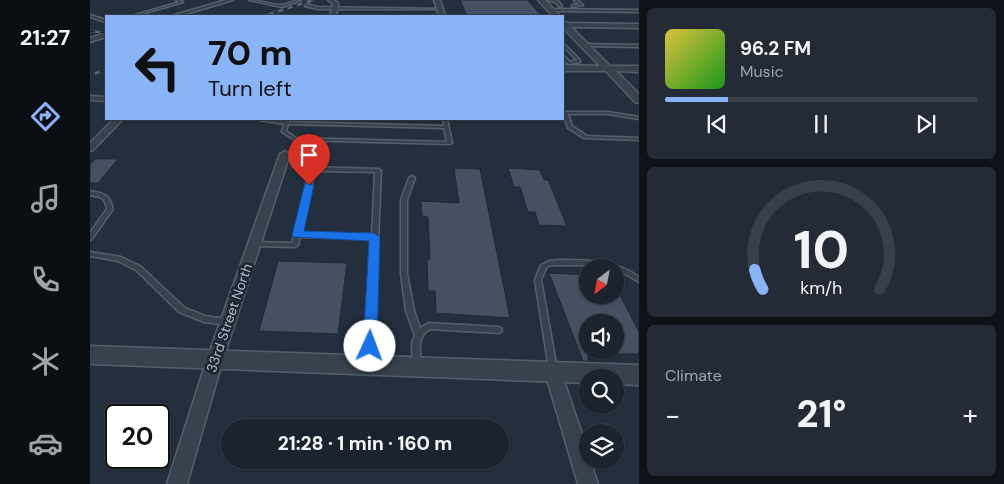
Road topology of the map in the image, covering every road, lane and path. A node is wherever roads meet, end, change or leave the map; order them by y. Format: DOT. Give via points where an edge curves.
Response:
graph roads {
  1 [pos="177,0"];
  2 [pos="232,0"];
  3 [pos="250,0"];
  4 [pos="300,0"];
  5 [pos="330,0"];
  6 [pos="437,0"];
  7 [pos="541,0"];
  8 [pos="575,0"];
  9 [pos="306,5"];
  10 [pos="549,5"];
  11 [pos="561,6"];
  12 [pos="335,8"];
  13 [pos="639,10"];
  14 [pos="441,13"];
  15 [pos="136,15"];
  16 [pos="178,15"];
  17 [pos="333,15"];
  18 [pos="90,16"];
  19 [pos="105,21"];
  20 [pos="564,24"];
  21 [pos="639,26"];
  22 [pos="105,36"];
  23 [pos="90,40"];
  24 [pos="564,45"];
  25 [pos="585,45"];
  26 [pos="639,46"];
  27 [pos="569,67"];
  28 [pos="608,69"];
  29 [pos="639,69"];
  30 [pos="90,98"];
  31 [pos="105,99"];
  32 [pos="639,100"];
  33 [pos="639,118"];
  34 [pos="117,120"];
  35 [pos="273,120"];
  36 [pos="445,120"];
  37 [pos="287,121"];
  38 [pos="446,127"];
  39 [pos="639,139"];
  40 [pos="90,148"];
  41 [pos="286,154"];
  42 [pos="412,178"];
  43 [pos="90,193"];
  44 [pos="297,235"];
  45 [pos="374,237"];
  46 [pos="90,238"];
  47 [pos="254,244"];
  48 [pos="90,254"];
  49 [pos="639,280"];
  50 [pos="228,322"];
  51 [pos="498,330"];
  52 [pos="418,333"];
  53 [pos="90,355"];
  54 [pos="215,359"];
  55 [pos="369,365"];
  56 [pos="417,367"];
  57 [pos="553,372"];
  58 [pos="639,375"];
  59 [pos="177,484"];
  60 [pos="588,484"];
  1 -- 15 [label="lane" via="182,2"];
  2 -- 16 [label="street"];
  3 -- 4 [label="lane" via="278,6"];
  5 -- 12 [label="street" via="336,3"];
  6 -- 14 [label="street"];
  7 -- 10 [label="street"];
  8 -- 11 [label="lane" via="581,7"];
  9 -- 12 [label="lane"];
  10 -- 11 [label="lane"];
  10 -- 11 [label="lane" via="556,1"];
  10 -- 13 [label="lane"];
  12 -- 14 [label="lane"];
  12 -- 17 [label="street"];
  18 -- 19 [label="lane"];
  20 -- 21 [label="street"];
  20 -- 25 [label="street"];
  22 -- 23 [label="street"];
  24 -- 27 [label="lane" via="579,61"];
  25 -- 26 [label="lane"];
  25 -- 28 [label="street"];
  27 -- 28 [label="street"];
  28 -- 29 [label="street"];
  28 -- 32 [label="street"];
  30 -- 31 [label="street"];
  33 -- 39 [label="lane" via="608,113 565,113 570,127 586,137"];
  34 -- 40 [label="street"];
  35 -- 37 [label="lane"];
  36 -- 38 [label="lane"];
  37 -- 38 [label="lane"];
  37 -- 38 [label="lane" via="284,131 295,139 450,144"];
  41 -- 47 [label="street, 33rd Street North"];
  42 -- 52 [label="lane" via="404,200 404,274 410,311"];
  43 -- 46 [label="lane" via="107,199 110,209"];
  44 -- 45 [label="lane"];
  44 -- 45 [label="lane" via="312,169 378,171"];
  44 -- 47 [label="lane" via="295,245"];
  45 -- 55 [label="lane"];
  47 -- 50 [label="street, 33rd Street North"];
  48 -- 50 [label="lane" via="119,259 138,268 182,310 204,319"];
  49 -- 57 [label="lane" via="620,268 606,265 549,263 543,267 538,280"];
  50 -- 54 [label="street, 33rd Street North"];
  51 -- 52 [label="lane" via="429,326"];
  52 -- 56 [label="lane"];
  53 -- 54 [label="street"];
  54 -- 55 [label="street"];
  54 -- 59 [label="street, 33rd Street North"];
  55 -- 56 [label="street"];
  56 -- 57 [label="street"];
  57 -- 58 [label="street"];
  57 -- 60 [label="street"];
}
